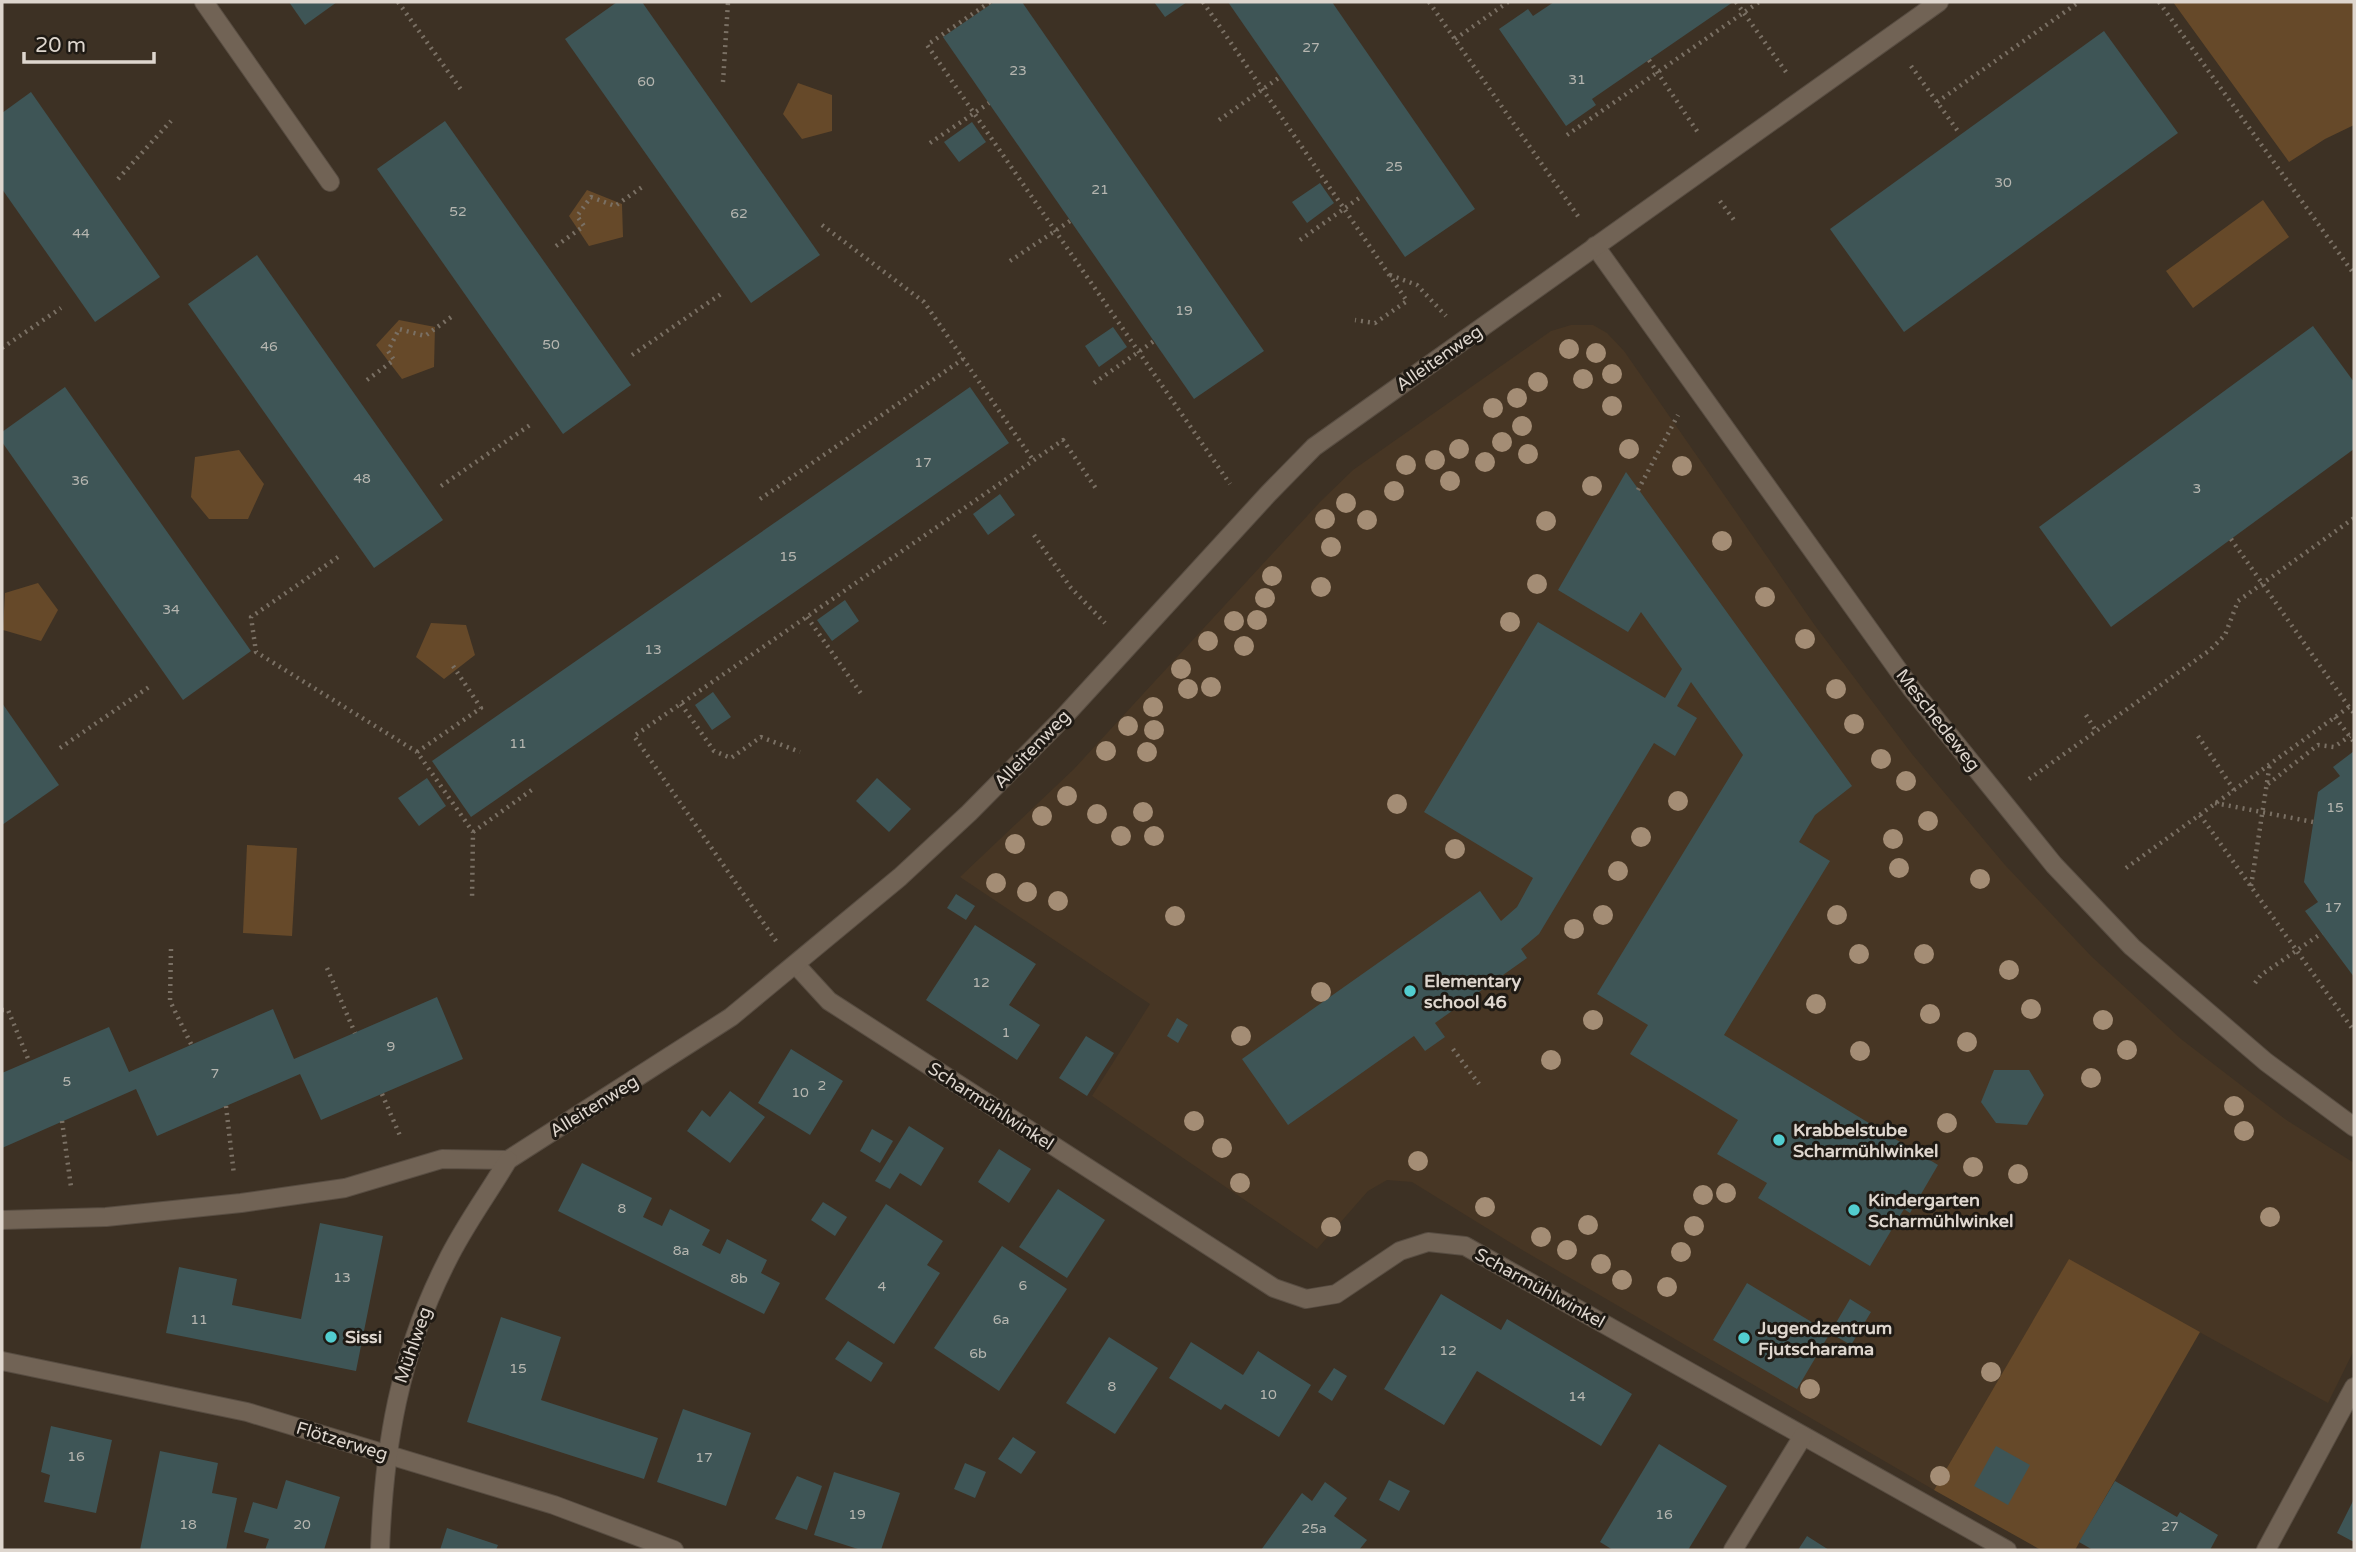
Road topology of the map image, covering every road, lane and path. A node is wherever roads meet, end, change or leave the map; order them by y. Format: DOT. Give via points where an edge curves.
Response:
graph roads {
  1 [pos="204,2"];
  2 [pos="398,2"];
  3 [pos="728,2"];
  4 [pos="990,2"];
  5 [pos="1203,2"];
  6 [pos="1429,2"];
  7 [pos="1508,2"];
  8 [pos="1737,2"];
  9 [pos="1759,2"];
  10 [pos="1939,2"];
  11 [pos="2079,2"];
  12 [pos="2159,2"];
  13 [pos="1744,12"];
  14 [pos="1455,39"];
  15 [pos="1648,60"];
  16 [pos="1911,66"];
  17 [pos="1657,72"];
  18 [pos="1787,73"];
  19 [pos="1280,77"];
  20 [pos="723,82"];
  21 [pos="1263,90"];
  22 [pos="462,91"];
  23 [pos="1937,102"];
  24 [pos="989,103"];
  25 [pos="974,113"];
  26 [pos="1219,120"];
  27 [pos="171,121"];
  28 [pos="1960,134"];
  29 [pos="1567,135"];
  30 [pos="1700,135"];
  31 [pos="930,144"];
  32 [pos="118,179"];
  33 [pos="330,182"];
  34 [pos="645,185"];
  35 [pos="1362,196"];
  36 [pos="1720,201"];
  37 [pos="1344,209"];
  38 [pos="1580,219"];
  39 [pos="1734,220"];
  40 [pos="1070,221"];
  41 [pos="822,225"];
  42 [pos="1055,231"];
  43 [pos="1300,240"];
  44 [pos="556,246"];
  45 [pos="1595,246"];
  46 [pos="1010,261"];
  47 [pos="2354,274"];
  48 [pos="1390,275"];
  49 [pos="721,294"];
  50 [pos="61,308"];
  51 [pos="454,314"];
  52 [pos="1446,316"];
  53 [pos="1354,320"];
  54 [pos="1154,341"];
  55 [pos="2,348"];
  56 [pos="1139,352"];
  57 [pos="632,355"];
  58 [pos="963,359"];
  59 [pos="367,380"];
  60 [pos="1094,383"];
  61 [pos="1678,415"];
  62 [pos="530,425"];
  63 [pos="1033,460"];
  64 [pos="1230,484"];
  65 [pos="441,486"];
  66 [pos="1638,489"];
  67 [pos="1097,490"];
  68 [pos="760,499"];
  69 [pos="2354,518"];
  70 [pos="1034,535"];
  71 [pos="2231,539"];
  72 [pos="338,557"];
  73 [pos="2261,583"];
  74 [pos="807,617"];
  75 [pos="1105,623"];
  76 [pos="453,666"];
  77 [pos="149,687"];
  78 [pos="862,695"];
  79 [pos="681,704"];
  80 [pos="2349,706"];
  81 [pos="2354,713"];
  82 [pos="2086,715"];
  83 [pos="2335,717"];
  84 [pos="2096,731"];
  85 [pos="2198,736"];
  86 [pos="2350,736"];
  87 [pos="2354,742"];
  88 [pos="60,748"];
  89 [pos="417,752"];
  90 [pos="800,752"];
  91 [pos="2270,764"];
  92 [pos="2029,779"];
  93 [pos="2267,784"];
  94 [pos="533,789"];
  95 [pos="2234,790"];
  96 [pos="2215,803"];
  97 [pos="2262,813"];
  98 [pos="2200,815"];
  99 [pos="2313,822"];
  100 [pos="473,832"];
  101 [pos="2126,868"];
  102 [pos="2251,887"];
  103 [pos="472,900"];
  104 [pos="2322,933"];
  105 [pos="776,942"];
  106 [pos="171,949"];
  107 [pos="2297,951"];
  108 [pos="796,965"];
  109 [pos="327,968"];
  110 [pos="2255,983"];
  111 [pos="2,1010"];
  112 [pos="2354,1031"];
  113 [pos="355,1033"];
  114 [pos="191,1044"];
  115 [pos="1453,1049"];
  116 [pos="29,1061"];
  117 [pos="1479,1084"];
  118 [pos="382,1094"];
  119 [pos="226,1106"];
  120 [pos="62,1121"];
  121 [pos="2354,1127"];
  122 [pos="405,1147"];
  123 [pos="508,1160"];
  124 [pos="234,1179"];
  125 [pos="71,1187"];
  126 [pos="2,1220"];
  127 [pos="2,1361"];
  128 [pos="2354,1387"];
  129 [pos="1803,1436"];
  130 [pos="386,1454"];
  131 [pos="380,1550"];
  132 [pos="674,1550"];
  133 [pos="1733,1550"];
  134 [pos="2007,1550"];
  135 [pos="2266,1550"];
  1 -- 33 [label="street"];
  2 -- 22 [label="path"];
  3 -- 20 [label="path"];
  4 -- 25 [label="path" via="927,45"];
  5 -- 21 [label="path"];
  6 -- 14 [label="path"];
  7 -- 14 [label="path"];
  8 -- 13 [label="path"];
  9 -- 13 [label="path"];
  10 -- 45 [label="street, Alleitenweg"];
  11 -- 23 [label="path"];
  12 -- 47 [label="path"];
  13 -- 17 [label="path"];
  13 -- 18 [label="path"];
  14 -- 38 [label="path"];
  15 -- 17 [label="path"];
  16 -- 23 [label="path"];
  17 -- 29 [label="path"];
  17 -- 30 [label="path"];
  19 -- 21 [label="path"];
  21 -- 26 [label="path"];
  21 -- 37 [label="path"];
  23 -- 28 [label="path"];
  24 -- 25 [label="path"];
  25 -- 31 [label="path"];
  25 -- 42 [label="path"];
  27 -- 32 [label="path"];
  34 -- 44 [label="path" via="615,206 590,197 578,216 584,226"];
  35 -- 37 [label="path"];
  36 -- 39 [label="path"];
  37 -- 43 [label="path"];
  37 -- 48 [label="path"];
  40 -- 42 [label="path"];
  41 -- 58 [label="path" via="924,302"];
  42 -- 46 [label="path"];
  42 -- 56 [label="path"];
  45 -- 108 [label="street, Alleitenweg" via="1314,447 969,813"];
  45 -- 121 [label="street, Meschedeweg" via="1911,688 2054,865 2132,947 2266,1062"];
  48 -- 52 [label="path" via="1417,285"];
  48 -- 53 [label="path" via="1407,300 1375,323"];
  49 -- 57 [label="path"];
  50 -- 55 [label="path"];
  51 -- 59 [label="path" via="425,336 399,329 388,351 394,360"];
  54 -- 56 [label="path"];
  56 -- 60 [label="path"];
  56 -- 64 [label="path"];
  58 -- 63 [label="path"];
  58 -- 68 [label="path"];
  61 -- 66 [label="path"];
  62 -- 65 [label="path"];
  63 -- 67 [label="path" via="1063,440"];
  63 -- 74 [label="path"];
  69 -- 73 [label="path"];
  70 -- 75 [label="path" via="1071,588"];
  71 -- 73 [label="path"];
  72 -- 89 [label="path" via="251,617 256,652"];
  73 -- 80 [label="path"];
  73 -- 84 [label="path" via="2238,601 2225,635 2210,650"];
  74 -- 78 [label="path"];
  74 -- 79 [label="path"];
  76 -- 89 [label="path" via="481,708"];
  77 -- 88 [label="path"];
  79 -- 90 [label="path" via="714,751 731,758 761,737"];
  79 -- 105 [label="path" via="634,736"];
  80 -- 81 [label="path"];
  80 -- 83 [label="path"];
  82 -- 84 [label="path"];
  83 -- 86 [label="path"];
  83 -- 91 [label="path"];
  84 -- 92 [label="path"];
  85 -- 95 [label="path"];
  86 -- 87 [label="path"];
  86 -- 93 [label="path" via="2334,747 2318,745"];
  89 -- 100 [label="path"];
  91 -- 93 [label="path"];
  91 -- 95 [label="path"];
  93 -- 97 [label="path"];
  94 -- 100 [label="path"];
  95 -- 96 [label="path"];
  96 -- 97 [label="path"];
  96 -- 98 [label="path"];
  97 -- 99 [label="path"];
  97 -- 102 [label="path"];
  98 -- 101 [label="path"];
  98 -- 102 [label="path"];
  100 -- 103 [label="path"];
  102 -- 107 [label="path"];
  104 -- 107 [label="path"];
  106 -- 114 [label="path" via="170,1000"];
  107 -- 110 [label="path"];
  107 -- 112 [label="path"];
  108 -- 123 [label="street, Alleitenweg" via="688,1047"];
  108 -- 129 [label="street, Scharmühlwinkel" via="829,1001 1274,1288 1306,1299 1336,1294 1400,1251 1428,1242 1465,1246"];
  109 -- 113 [label="path"];
  111 -- 116 [label="path" via="8,1010"];
  115 -- 117 [label="path"];
  118 -- 122 [label="path"];
  119 -- 124 [label="path"];
  120 -- 125 [label="path"];
  123 -- 126 [label="street" via="442,1159 345,1188 241,1203 106,1217"];
  123 -- 130 [label="street, Mühlweg" via="447,1259 413,1336"];
  127 -- 130 [label="street, Flötzerweg" via="247,1412"];
  128 -- 135 [label="street"];
  129 -- 133 [label="street"];
  129 -- 134 [label="street, Scharmühlwinkel"];
  130 -- 131 [label="street, Mühlweg"];
  130 -- 132 [label="street, Flötzerweg" via="554,1505"];
}
